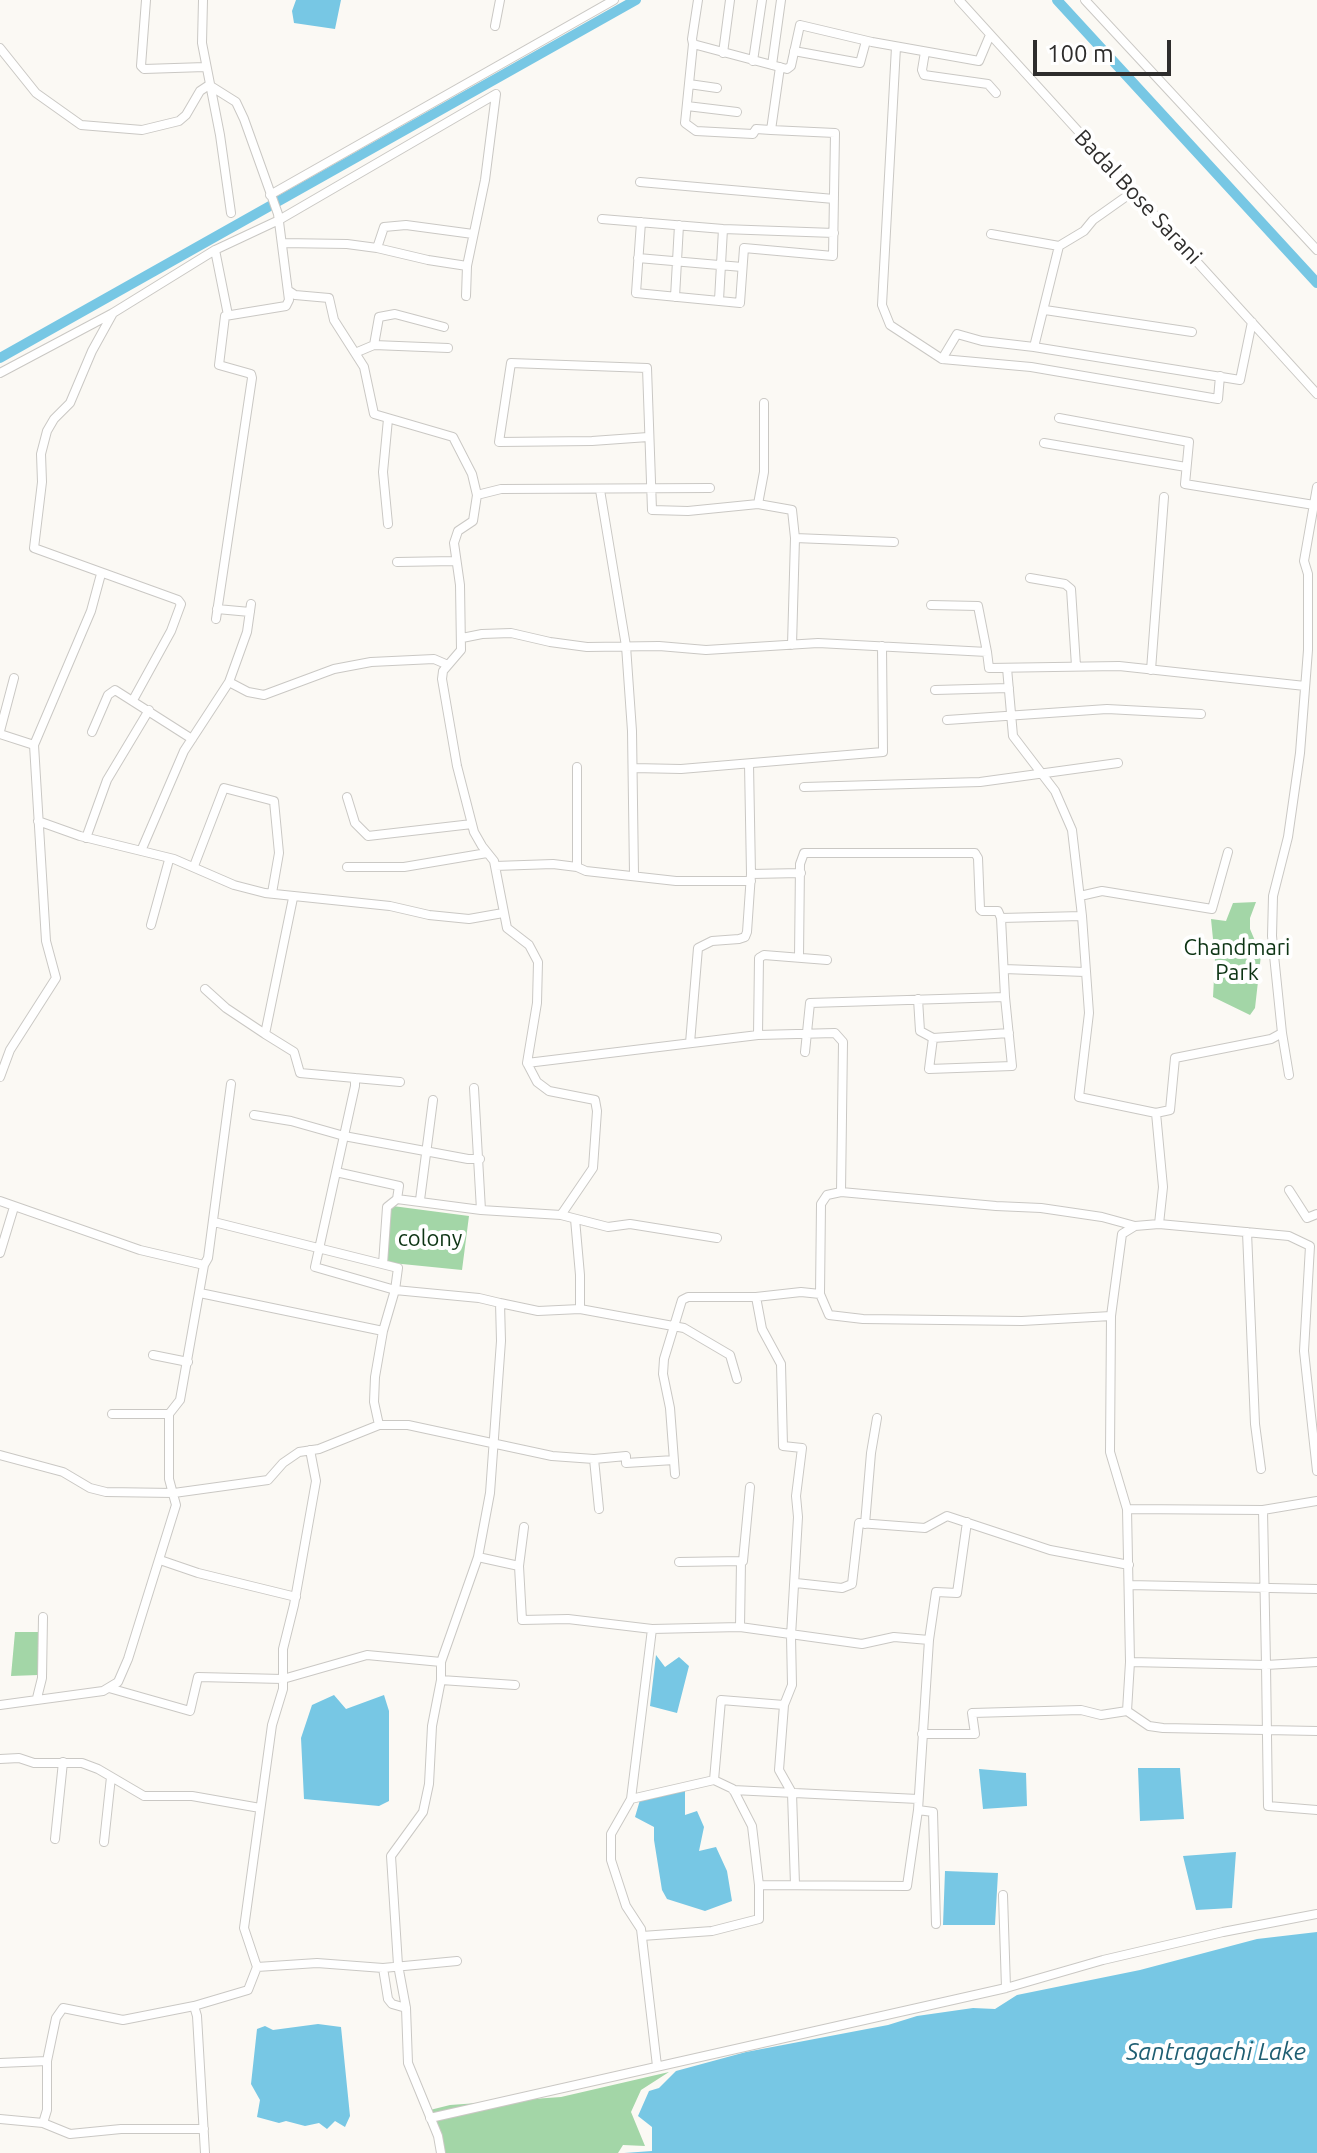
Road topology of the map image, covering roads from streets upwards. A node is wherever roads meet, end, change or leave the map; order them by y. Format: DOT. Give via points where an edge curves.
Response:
graph roads {
  1 [pos="146,0"];
  2 [pos="203,0"];
  3 [pos="500,0"];
  4 [pos="614,0"];
  5 [pos="698,0"];
  6 [pos="730,0"];
  7 [pos="762,0"];
  8 [pos="781,0"];
  9 [pos="959,0"];
  10 [pos="1085,0"];
  11 [pos="495,26"];
  12 [pos="990,35"];
  13 [pos="866,41"];
  14 [pos="693,44"];
  15 [pos="896,47"];
  16 [pos="0,48"];
  17 [pos="794,51"];
  18 [pos="925,52"];
  19 [pos="723,53"];
  20 [pos="753,61"];
  21 [pos="979,61"];
  22 [pos="776,66"];
  23 [pos="205,67"];
  24 [pos="973,82"];
  25 [pos="689,84"];
  26 [pos="209,85"];
  27 [pos="717,88"];
  28 [pos="996,93"];
  29 [pos="687,106"];
  30 [pos="737,112"];
  31 [pos="771,130"];
  32 [pos="640,182"];
  33 [pos="1134,191"];
  34 [pos="270,195"];
  35 [pos="834,199"];
  36 [pos="231,213"];
  37 [pos="278,217"];
  38 [pos="602,219"];
  39 [pos="641,222"];
  40 [pos="679,225"];
  41 [pos="723,229"];
  42 [pos="834,233"];
  43 [pos="473,234"];
  44 [pos="991,234"];
  45 [pos="282,243"];
  46 [pos="1059,246"];
  47 [pos="377,248"];
  48 [pos="215,250"];
  49 [pos="1317,250"];
  50 [pos="638,258"];
  51 [pos="677,261"];
  52 [pos="467,266"];
  53 [pos="720,266"];
  54 [pos="742,267"];
  55 [pos="289,291"];
  56 [pos="466,296"];
  57 [pos="675,297"];
  58 [pos="719,300"];
  59 [pos="1045,310"];
  60 [pos="113,313"];
  61 [pos="228,315"];
  62 [pos="1252,322"];
  63 [pos="444,327"];
  64 [pos="1192,332"];
  65 [pos="374,345"];
  66 [pos="1034,347"];
  67 [pos="448,348"];
  68 [pos="355,353"];
  69 [pos="942,359"];
  70 [pos="0,373"];
  71 [pos="1220,376"];
  72 [pos="1317,394"];
  73 [pos="764,403"];
  74 [pos="1059,418"];
  75 [pos="388,419"];
  76 [pos="648,437"];
  77 [pos="1044,443"];
  78 [pos="1186,467"];
  79 [pos="1317,487"];
  80 [pos="710,488"];
  81 [pos="650,489"];
  82 [pos="600,490"];
  83 [pos="477,495"];
  84 [pos="1164,497"];
  85 [pos="758,504"];
  86 [pos="1314,505"];
  87 [pos="388,524"];
  88 [pos="795,538"];
  89 [pos="894,542"];
  90 [pos="456,561"];
  91 [pos="397,562"];
  92 [pos="101,574"];
  93 [pos="1312,574"];
  94 [pos="1030,578"];
  95 [pos="931,605"];
  96 [pos="217,609"];
  97 [pos="216,619"];
  98 [pos="462,638"];
  99 [pos="792,645"];
  100 [pos="626,646"];
  101 [pos="882,646"];
  102 [pos="987,652"];
  103 [pos="448,665"];
  104 [pos="1076,666"];
  105 [pos="1007,668"];
  106 [pos="1151,670"];
  107 [pos="14,678"];
  108 [pos="229,682"];
  109 [pos="1305,686"];
  110 [pos="1009,688"];
  111 [pos="935,690"];
  112 [pos="133,700"];
  113 [pos="149,710"];
  114 [pos="1201,714"];
  115 [pos="1011,715"];
  116 [pos="947,720"];
  117 [pos="0,732"];
  118 [pos="92,732"];
  119 [pos="192,739"];
  120 [pos="34,745"];
  121 [pos="1118,763"];
  122 [pos="749,764"];
  123 [pos="577,767"];
  124 [pos="633,768"];
  125 [pos="1043,775"];
  126 [pos="804,787"];
  127 [pos="347,797"];
  128 [pos="38,821"];
  129 [pos="472,824"];
  130 [pos="86,838"];
  131 [pos="141,851"];
  132 [pos="1228,852"];
  133 [pos="487,853"];
  134 [pos="169,860"];
  135 [pos="194,866"];
  136 [pos="495,866"];
  137 [pos="347,867"];
  138 [pos="577,867"];
  139 [pos="801,873"];
  140 [pos="634,874"];
  141 [pos="751,878"];
  142 [pos="272,893"];
  143 [pos="1080,896"];
  144 [pos="293,898"];
  145 [pos="503,913"];
  146 [pos="1082,916"];
  147 [pos="1001,918"];
  148 [pos="151,925"];
  149 [pos="799,957"];
  150 [pos="827,960"];
  151 [pos="1004,969"];
  152 [pos="1085,972"];
  153 [pos="205,989"];
  154 [pos="1005,997"];
  155 [pos="918,999"];
  156 [pos="808,1033"];
  157 [pos="1009,1033"];
  158 [pos="1282,1033"];
  159 [pos="265,1034"];
  160 [pos="758,1035"];
  161 [pos="933,1038"];
  162 [pos="690,1043"];
  163 [pos="805,1052"];
  164 [pos="527,1063"];
  165 [pos="1289,1075"];
  166 [pos="0,1077"];
  167 [pos="355,1078"];
  168 [pos="400,1082"];
  169 [pos="231,1084"];
  170 [pos="474,1088"];
  171 [pos="433,1100"];
  172 [pos="1156,1113"];
  173 [pos="254,1115"];
  174 [pos="344,1136"];
  175 [pos="425,1152"];
  176 [pos="480,1159"];
  177 [pos="336,1172"];
  178 [pos="1289,1190"];
  179 [pos="841,1192"];
  180 [pos="397,1199"];
  181 [pos="420,1200"];
  182 [pos="0,1201"];
  183 [pos="14,1207"];
  184 [pos="481,1210"];
  185 [pos="1317,1214"];
  186 [pos="561,1215"];
  187 [pos="575,1219"];
  188 [pos="214,1222"];
  189 [pos="1159,1224"];
  190 [pos="1135,1226"];
  191 [pos="1247,1232"];
  192 [pos="717,1238"];
  193 [pos="318,1248"];
  194 [pos="0,1253"];
  195 [pos="383,1264"];
  196 [pos="1313,1264"];
  197 [pos="204,1265"];
  198 [pos="395,1290"];
  199 [pos="200,1293"];
  200 [pos="820,1294"];
  201 [pos="756,1297"];
  202 [pos="500,1303"];
  203 [pos="580,1309"];
  204 [pos="1111,1316"];
  205 [pos="674,1326"];
  206 [pos="383,1331"];
  207 [pos="153,1355"];
  208 [pos="188,1362"];
  209 [pos="737,1379"];
  210 [pos="112,1414"];
  211 [pos="169,1414"];
  212 [pos="877,1418"];
  213 [pos="379,1425"];
  214 [pos="494,1444"];
  215 [pos="310,1450"];
  216 [pos="0,1455"];
  217 [pos="594,1459"];
  218 [pos="674,1460"];
  219 [pos="1261,1469"];
  220 [pos="1317,1471"];
  221 [pos="675,1474"];
  222 [pos="750,1487"];
  223 [pos="174,1493"];
  224 [pos="1317,1501"];
  225 [pos="599,1509"];
  226 [pos="1127,1509"];
  227 [pos="1263,1510"];
  228 [pos="967,1522"];
  229 [pos="865,1524"];
  230 [pos="524,1527"];
  231 [pos="478,1557"];
  232 [pos="160,1560"];
  233 [pos="741,1561"];
  234 [pos="679,1562"];
  235 [pos="1129,1565"];
  236 [pos="519,1566"];
  237 [pos="796,1583"];
  238 [pos="1129,1585"];
  239 [pos="1266,1588"];
  240 [pos="1317,1589"];
  241 [pos="296,1597"];
  242 [pos="43,1617"];
  243 [pos="740,1627"];
  244 [pos="652,1629"];
  245 [pos="791,1636"];
  246 [pos="929,1640"];
  247 [pos="441,1662"];
  248 [pos="1130,1662"];
  249 [pos="1317,1662"];
  250 [pos="1266,1665"];
  251 [pos="283,1679"];
  252 [pos="441,1680"];
  253 [pos="515,1685"];
  254 [pos="109,1688"];
  255 [pos="37,1698"];
  256 [pos="0,1705"];
  257 [pos="784,1705"];
  258 [pos="1127,1711"];
  259 [pos="1317,1731"];
  260 [pos="1267,1732"];
  261 [pos="922,1734"];
  262 [pos="0,1759"];
  263 [pos="63,1762"];
  264 [pos="111,1777"];
  265 [pos="714,1780"];
  266 [pos="733,1790"];
  267 [pos="792,1793"];
  268 [pos="631,1799"];
  269 [pos="918,1799"];
  270 [pos="260,1808"];
  271 [pos="918,1810"];
  272 [pos="1317,1810"];
  273 [pos="55,1839"];
  274 [pos="104,1842"];
  275 [pos="759,1885"];
  276 [pos="795,1885"];
  277 [pos="1003,1895"];
  278 [pos="1317,1914"];
  279 [pos="936,1924"];
  280 [pos="642,1936"];
  281 [pos="457,1961"];
  282 [pos="398,1965"];
  283 [pos="257,1967"];
  284 [pos="383,1968"];
  285 [pos="1006,1988"];
  286 [pos="194,2006"];
  287 [pos="406,2008"];
  288 [pos="47,2061"];
  289 [pos="0,2063"];
  290 [pos="657,2066"];
  291 [pos="430,2118"];
  292 [pos="0,2119"];
  293 [pos="43,2123"];
  294 [pos="204,2129"];
  295 [pos="205,2153"];
  296 [pos="441,2153"];
  1 -- 23 [label="street" via="141,66"];
  2 -- 23 [label="street"];
  3 -- 11 [label="street"];
  4 -- 34 [label="street"];
  5 -- 14 [label="street"];
  6 -- 19 [label="street"];
  7 -- 20 [label="street"];
  8 -- 22 [label="street"];
  9 -- 12 [label="street, Badal Bose Sarani"];
  10 -- 49 [label="street"];
  12 -- 21 [label="street"];
  12 -- 33 [label="street, Badal Bose Sarani"];
  13 -- 15 [label="street"];
  13 -- 17 [label="street" via="860,63"];
  13 -- 17 [label="street" via="800,25"];
  14 -- 19 [label="street"];
  14 -- 25 [label="street"];
  15 -- 18 [label="street"];
  15 -- 69 [label="street" via="882,305 890,325"];
  16 -- 26 [label="street" via="36,93 81,125 142,130 179,121"];
  17 -- 22 [label="street" via="791,66"];
  18 -- 21 [label="street"];
  18 -- 24 [label="street" via="924,75"];
  19 -- 20 [label="street"];
  20 -- 22 [label="street"];
  21 -- 24 [label="street"];
  22 -- 31 [label="street"];
  23 -- 26 [label="street"];
  24 -- 28 [label="street" via="988,84"];
  25 -- 27 [label="street"];
  25 -- 29 [label="street"];
  26 -- 34 [label="street" via="236,102"];
  26 -- 36 [label="street"];
  29 -- 30 [label="street"];
  29 -- 31 [label="street" via="685,123 696,131"];
  31 -- 35 [label="street" via="835,133"];
  32 -- 35 [label="street"];
  33 -- 46 [label="street"];
  33 -- 62 [label="street, Badal Bose Sarani"];
  34 -- 37 [label="street"];
  35 -- 42 [label="street"];
  37 -- 43 [label="street" via="496,94"];
  37 -- 45 [label="street"];
  37 -- 48 [label="street"];
  38 -- 39 [label="street"];
  39 -- 40 [label="street"];
  39 -- 50 [label="street"];
  40 -- 41 [label="street"];
  40 -- 51 [label="street"];
  41 -- 42 [label="street"];
  41 -- 53 [label="street"];
  42 -- 54 [label="street" via="833,256 744,248"];
  43 -- 47 [label="street" via="384,227"];
  43 -- 52 [label="street"];
  44 -- 46 [label="street"];
  45 -- 47 [label="street"];
  45 -- 55 [label="street"];
  46 -- 59 [label="street"];
  47 -- 52 [label="street"];
  48 -- 60 [label="street"];
  48 -- 61 [label="street"];
  50 -- 51 [label="street"];
  50 -- 57 [label="street" via="636,293"];
  51 -- 53 [label="street"];
  51 -- 57 [label="street"];
  52 -- 56 [label="street"];
  53 -- 54 [label="street"];
  53 -- 58 [label="street"];
  54 -- 58 [label="street" via="740,303"];
  55 -- 61 [label="street" via="286,306"];
  55 -- 68 [label="street" via="329,298 334,320"];
  57 -- 58 [label="street"];
  59 -- 64 [label="street"];
  59 -- 66 [label="street"];
  60 -- 70 [label="street"];
  60 -- 92 [label="street" via="70,403 47,431 34,548"];
  61 -- 96 [label="street" via="219,365 252,378"];
  62 -- 71 [label="street" via="1240,380"];
  62 -- 72 [label="street, Badal Bose Sarani"];
  63 -- 65 [label="street" via="395,314 379,317"];
  65 -- 67 [label="street"];
  65 -- 68 [label="street"];
  66 -- 69 [label="street" via="957,334"];
  66 -- 71 [label="street"];
  68 -- 75 [label="street" via="364,367 374,414"];
  69 -- 71 [label="street" via="1031,367 1218,399"];
  73 -- 85 [label="street" via="764,472"];
  74 -- 78 [label="street" via="1189,442"];
  75 -- 83 [label="street" via="453,437"];
  75 -- 87 [label="street" via="383,472"];
  76 -- 76 [label="street" via="499,442 511,363 647,368"];
  76 -- 81 [label="street"];
  77 -- 78 [label="street"];
  78 -- 86 [label="street" via="1185,484"];
  79 -- 86 [label="street"];
  80 -- 81 [label="street"];
  81 -- 82 [label="street"];
  81 -- 85 [label="street" via="652,510"];
  82 -- 83 [label="street" via="501,489"];
  82 -- 100 [label="street"];
  83 -- 90 [label="street" via="473,521 455,536"];
  84 -- 106 [label="street"];
  85 -- 88 [label="street" via="792,510"];
  86 -- 93 [label="street" via="1304,561"];
  88 -- 89 [label="street"];
  88 -- 99 [label="street"];
  90 -- 91 [label="street"];
  90 -- 98 [label="street"];
  92 -- 112 [label="street" via="181,604"];
  92 -- 120 [label="street" via="91,611"];
  93 -- 109 [label="street"];
  94 -- 104 [label="street" via="1071,589"];
  95 -- 102 [label="street" via="978,606"];
  96 -- 97 [label="street"];
  96 -- 108 [label="street" via="250,608"];
  98 -- 100 [label="street" via="511,633 587,647"];
  98 -- 103 [label="street" via="460,652"];
  99 -- 100 [label="street" via="706,650"];
  99 -- 101 [label="street"];
  100 -- 124 [label="street"];
  101 -- 102 [label="street"];
  101 -- 122 [label="street" via="883,752"];
  102 -- 105 [label="street" via="989,668"];
  103 -- 108 [label="street" via="434,659 371,662 334,669 264,695"];
  103 -- 129 [label="street" via="442,679 447,713"];
  104 -- 105 [label="street"];
  104 -- 106 [label="street"];
  105 -- 110 [label="street"];
  106 -- 109 [label="street"];
  107 -- 117 [label="street"];
  108 -- 119 [label="street"];
  109 -- 158 [label="street" via="1288,837 1273,896"];
  110 -- 111 [label="street"];
  110 -- 115 [label="street"];
  112 -- 113 [label="street"];
  112 -- 118 [label="street" via="115,690 108,695"];
  113 -- 119 [label="street"];
  113 -- 130 [label="street" via="107,780"];
  114 -- 115 [label="street" via="1107,709"];
  115 -- 116 [label="street"];
  115 -- 125 [label="street" via="1013,736"];
  117 -- 120 [label="street"];
  119 -- 131 [label="street"];
  120 -- 128 [label="street"];
  121 -- 125 [label="street"];
  122 -- 124 [label="street"];
  122 -- 141 [label="street"];
  123 -- 138 [label="street"];
  124 -- 140 [label="street"];
  125 -- 126 [label="street"];
  125 -- 143 [label="street" via="1072,830"];
  127 -- 129 [label="street" via="355,823 368,836"];
  128 -- 130 [label="street"];
  128 -- 166 [label="street" via="46,941 56,978 10,1050"];
  129 -- 133 [label="street"];
  130 -- 131 [label="street"];
  131 -- 134 [label="street"];
  132 -- 143 [label="street" via="1212,909 1102,891"];
  133 -- 136 [label="street"];
  133 -- 137 [label="street" via="404,867"];
  134 -- 135 [label="street"];
  134 -- 148 [label="street"];
  135 -- 142 [label="street" via="234,885"];
  135 -- 142 [label="street" via="224,788 274,801 279,853"];
  136 -- 138 [label="street"];
  136 -- 145 [label="street"];
  138 -- 140 [label="street"];
  139 -- 141 [label="street"];
  139 -- 147 [label="street" via="804,853 971,852 978,858 980,909 998,911"];
  139 -- 149 [label="street"];
  140 -- 141 [label="street" via="676,881"];
  141 -- 162 [label="street" via="745,937 712,941 696,952"];
  142 -- 144 [label="street"];
  143 -- 146 [label="street"];
  144 -- 145 [label="street" via="469,919"];
  144 -- 159 [label="street"];
  145 -- 164 [label="street" via="510,932 529,945 538,962"];
  146 -- 147 [label="street"];
  146 -- 152 [label="street"];
  147 -- 151 [label="street"];
  149 -- 150 [label="street"];
  149 -- 160 [label="street" via="759,958"];
  151 -- 152 [label="street"];
  151 -- 154 [label="street"];
  152 -- 172 [label="street" via="1089,1013 1079,1097"];
  153 -- 159 [label="street"];
  154 -- 155 [label="street"];
  154 -- 157 [label="street"];
  155 -- 156 [label="street" via="810,1003"];
  155 -- 161 [label="street" via="920,1031"];
  156 -- 160 [label="street"];
  156 -- 163 [label="street"];
  156 -- 179 [label="street" via="835,1033 843,1042"];
  157 -- 161 [label="street"];
  157 -- 161 [label="street" via="1012,1066 929,1069"];
  158 -- 165 [label="street"];
  158 -- 172 [label="street" via="1175,1058 1170,1110"];
  159 -- 167 [label="street" via="294,1052 300,1073"];
  160 -- 162 [label="street"];
  162 -- 164 [label="street"];
  164 -- 186 [label="street" via="549,1091 595,1100 593,1168"];
  167 -- 168 [label="street"];
  167 -- 174 [label="street"];
  169 -- 188 [label="street"];
  170 -- 176 [label="street"];
  171 -- 175 [label="street"];
  172 -- 189 [label="street" via="1163,1187"];
  173 -- 174 [label="street"];
  174 -- 175 [label="street"];
  174 -- 177 [label="street"];
  175 -- 176 [label="street"];
  175 -- 181 [label="street"];
  176 -- 184 [label="street"];
  177 -- 180 [label="street" via="399,1186"];
  177 -- 193 [label="street"];
  178 -- 185 [label="street" via="1307,1218"];
  179 -- 190 [label="street" via="1041,1208"];
  179 -- 200 [label="street" via="827,1195 821,1204"];
  180 -- 181 [label="street"];
  180 -- 195 [label="street" via="387,1207"];
  181 -- 184 [label="street"];
  182 -- 183 [label="street"];
  183 -- 194 [label="street"];
  183 -- 197 [label="street" via="140,1250"];
  184 -- 186 [label="street"];
  186 -- 187 [label="street"];
  187 -- 192 [label="street"];
  187 -- 203 [label="street"];
  188 -- 193 [label="street"];
  188 -- 197 [label="street"];
  189 -- 190 [label="street"];
  189 -- 191 [label="street"];
  190 -- 204 [label="street" via="1122,1234"];
  191 -- 196 [label="street" via="1289,1236 1310,1246"];
  191 -- 219 [label="street"];
  193 -- 195 [label="street"];
  193 -- 198 [label="street" via="315,1267"];
  195 -- 198 [label="street" via="398,1268"];
  196 -- 220 [label="street" via="1304,1351"];
  197 -- 199 [label="street"];
  198 -- 202 [label="street"];
  198 -- 206 [label="street"];
  199 -- 206 [label="street"];
  199 -- 208 [label="street"];
  200 -- 201 [label="street"];
  200 -- 204 [label="street" via="829,1315 863,1319"];
  201 -- 205 [label="street" via="688,1297 682,1300"];
  201 -- 237 [label="street" via="762,1329 781,1364 783,1446 802,1448"];
  202 -- 203 [label="street" via="538,1311"];
  202 -- 214 [label="street"];
  203 -- 205 [label="street"];
  204 -- 226 [label="street" via="1110,1452"];
  205 -- 209 [label="street" via="730,1355"];
  205 -- 218 [label="street" via="663,1374"];
  206 -- 213 [label="street" via="375,1377"];
  207 -- 208 [label="street"];
  208 -- 211 [label="street" via="180,1400"];
  210 -- 211 [label="street"];
  211 -- 223 [label="street"];
  212 -- 229 [label="street"];
  213 -- 214 [label="street" via="408,1425"];
  213 -- 215 [label="street"];
  214 -- 217 [label="street"];
  214 -- 231 [label="street"];
  215 -- 223 [label="street" via="283,1463 268,1480"];
  215 -- 241 [label="street" via="316,1481"];
  216 -- 223 [label="street" via="63,1472 106,1492"];
  217 -- 218 [label="street"];
  217 -- 225 [label="street"];
  218 -- 221 [label="street"];
  222 -- 233 [label="street"];
  223 -- 232 [label="street" via="176,1505"];
  224 -- 227 [label="street"];
  226 -- 227 [label="street"];
  226 -- 235 [label="street"];
  227 -- 239 [label="street"];
  228 -- 229 [label="street" via="947,1516 925,1528"];
  228 -- 235 [label="street" via="1050,1550"];
  228 -- 246 [label="street" via="957,1593 936,1592"];
  229 -- 237 [label="street" via="859,1523 849,1587"];
  230 -- 236 [label="street"];
  231 -- 236 [label="street"];
  231 -- 247 [label="street"];
  232 -- 241 [label="street"];
  232 -- 254 [label="street" via="128,1659 118,1682"];
  233 -- 234 [label="street"];
  233 -- 243 [label="street"];
  235 -- 238 [label="street"];
  236 -- 244 [label="street" via="522,1620 568,1619"];
  237 -- 245 [label="street"];
  238 -- 239 [label="street"];
  238 -- 248 [label="street"];
  239 -- 240 [label="street"];
  239 -- 250 [label="street"];
  241 -- 251 [label="street" via="283,1649"];
  242 -- 255 [label="street"];
  243 -- 244 [label="street"];
  243 -- 245 [label="street"];
  244 -- 268 [label="street"];
  245 -- 246 [label="street" via="862,1644 894,1637"];
  245 -- 257 [label="street" via="792,1685"];
  246 -- 261 [label="street"];
  247 -- 251 [label="street" via="367,1655"];
  247 -- 252 [label="street"];
  248 -- 250 [label="street"];
  248 -- 258 [label="street"];
  249 -- 250 [label="street"];
  250 -- 260 [label="street"];
  251 -- 254 [label="street" via="198,1677 190,1711"];
  251 -- 270 [label="street"];
  252 -- 253 [label="street"];
  252 -- 282 [label="street" via="423,1812 391,1856"];
  254 -- 255 [label="street"];
  255 -- 256 [label="street"];
  257 -- 265 [label="street" via="721,1700"];
  257 -- 267 [label="street" via="779,1770"];
  258 -- 260 [label="street" via="1149,1726"];
  258 -- 261 [label="street" via="972,1713 975,1734"];
  259 -- 260 [label="street"];
  260 -- 272 [label="street" via="1268,1806"];
  261 -- 269 [label="street"];
  262 -- 263 [label="street"];
  263 -- 264 [label="street" via="82,1763"];
  263 -- 273 [label="street"];
  264 -- 270 [label="street" via="144,1796 192,1796"];
  264 -- 274 [label="street"];
  265 -- 266 [label="street"];
  265 -- 268 [label="street"];
  266 -- 267 [label="street"];
  266 -- 275 [label="street" via="752,1826"];
  267 -- 269 [label="street"];
  267 -- 276 [label="street"];
  268 -- 280 [label="street" via="611,1834 611,1860"];
  269 -- 271 [label="street"];
  270 -- 283 [label="street" via="244,1928"];
  271 -- 276 [label="street" via="907,1886"];
  271 -- 279 [label="street" via="933,1812"];
  275 -- 276 [label="street"];
  275 -- 280 [label="street" via="759,1919 712,1931"];
  277 -- 285 [label="street"];
  278 -- 285 [label="street" via="1118,1956"];
  280 -- 290 [label="street"];
  281 -- 282 [label="street"];
  282 -- 284 [label="street"];
  282 -- 287 [label="street"];
  283 -- 284 [label="street" via="317,1963"];
  283 -- 286 [label="street" via="248,1990"];
  284 -- 287 [label="street" via="388,1999"];
  285 -- 290 [label="street"];
  286 -- 288 [label="street" via="123,2020 63,2008"];
  286 -- 294 [label="street"];
  287 -- 291 [label="street" via="408,2063"];
  288 -- 289 [label="street"];
  288 -- 293 [label="street"];
  290 -- 291 [label="street"];
  291 -- 296 [label="street"];
  292 -- 293 [label="street"];
  293 -- 294 [label="street" via="70,2134"];
  294 -- 295 [label="street"];
}
